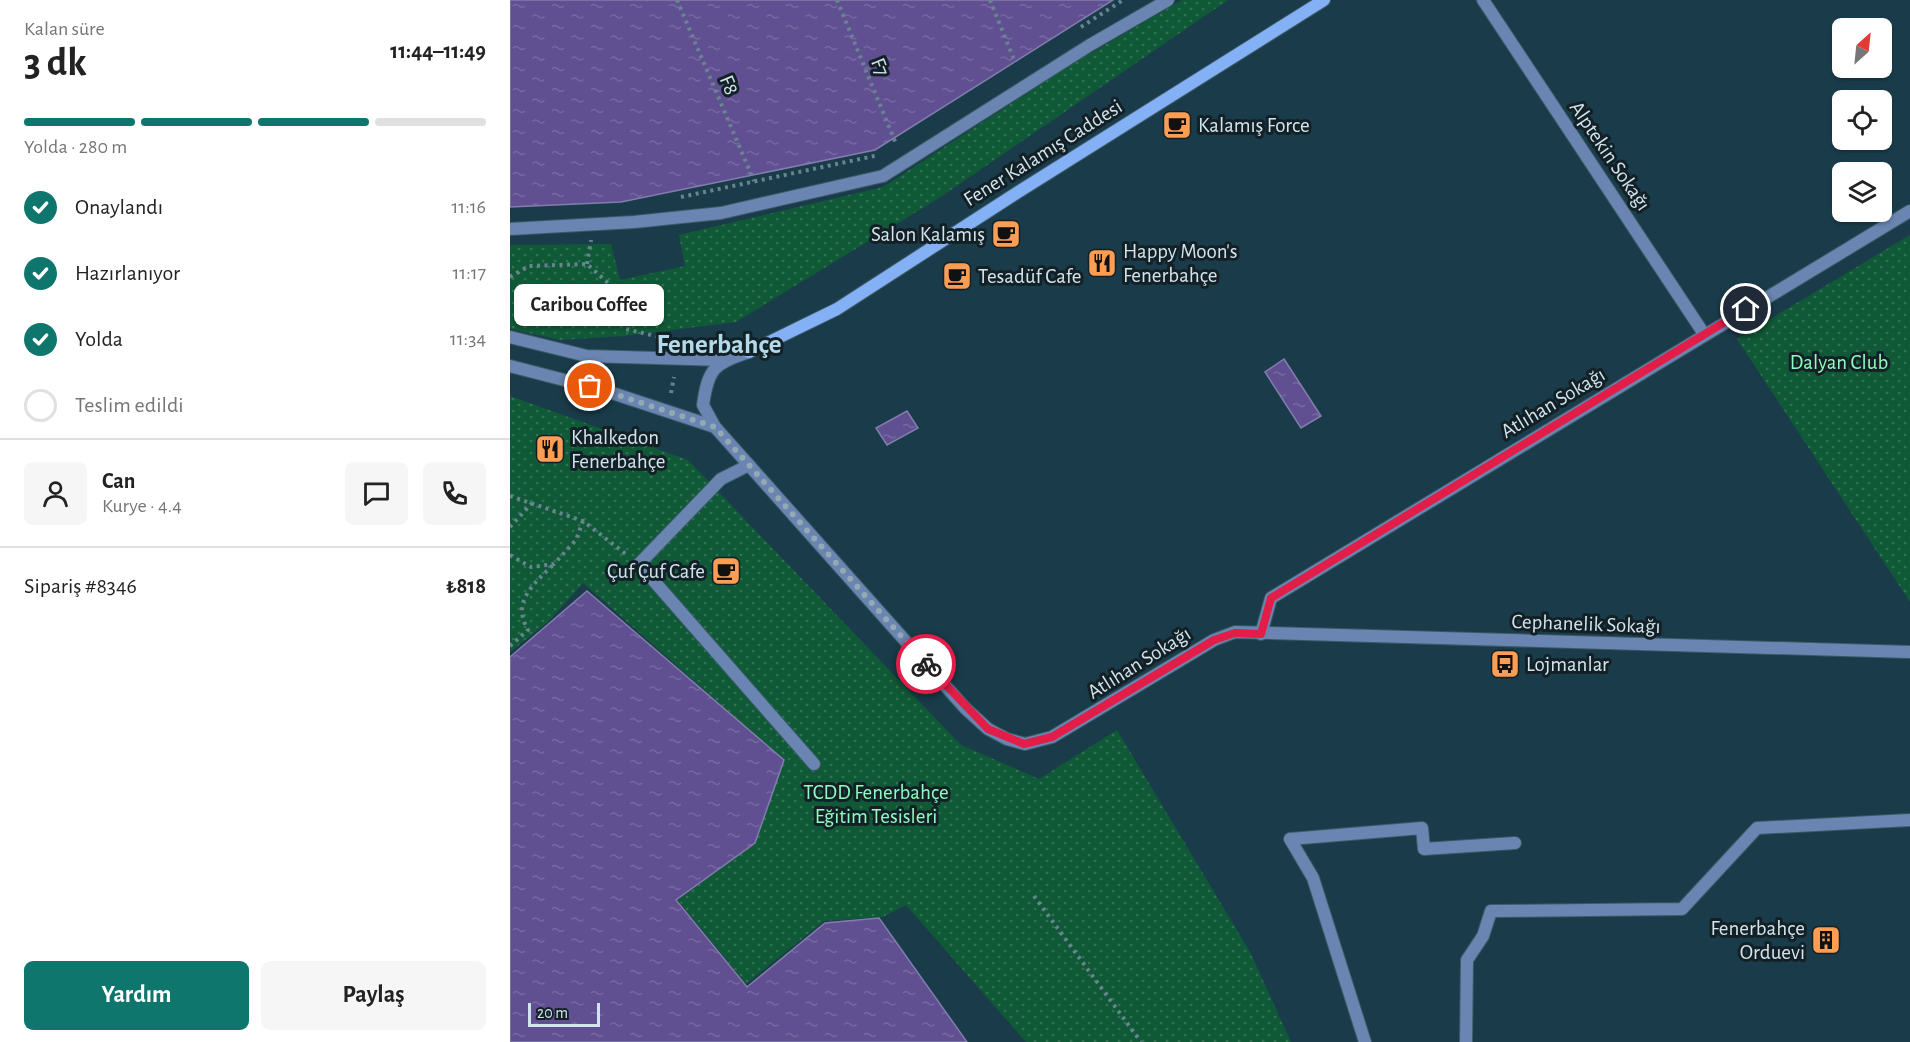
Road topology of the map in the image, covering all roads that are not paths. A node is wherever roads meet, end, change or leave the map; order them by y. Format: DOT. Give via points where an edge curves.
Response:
graph roads {
  1 [pos="1168,0"];
  2 [pos="1324,0"];
  3 [pos="1483,0"];
  4 [pos="1910,211"];
  5 [pos="510,229"];
  6 [pos="1704,334"];
  7 [pos="510,338"];
  8 [pos="724,360"];
  9 [pos="510,366"];
  10 [pos="715,427"];
  11 [pos="750,465"];
  12 [pos="1261,634"];
  13 [pos="1910,652"];
  14 [pos="814,764"];
  15 [pos="1910,820"];
  16 [pos="1515,843"];
  17 [pos="1365,1042"];
  18 [pos="1466,1042"];
  1 -- 5 [label="street" via="883,177 721,213"];
  2 -- 8 [label="street, Fener Kalamış Caddesi" via="837,309"];
  3 -- 6 [label="street, Alptekin Sokağı"];
  4 -- 6 [label="street, Atlıhan Sokağı"];
  6 -- 12 [label="street, Atlıhan Sokağı" via="1271,598"];
  7 -- 8 [label="street" via="587,356"];
  8 -- 10 [label="street, Atlıhan Sokağı" via="711,372 703,405"];
  9 -- 10 [label="street" via="603,390"];
  10 -- 11 [label="street, Atlıhan Sokağı"];
  11 -- 12 [label="street, Atlıhan Sokağı" via="965,708 988,729 1007,739 1024,744 1052,737 1214,640 1235,633"];
  11 -- 14 [label="street" via="721,479 639,564"];
  12 -- 13 [label="street, Cephanelik Sokağı"];
  15 -- 18 [label="street" via="1757,828 1682,909 1491,911 1483,936 1467,960"];
  16 -- 17 [label="street" via="1424,849 1422,828 1290,839 1313,878"];
}
